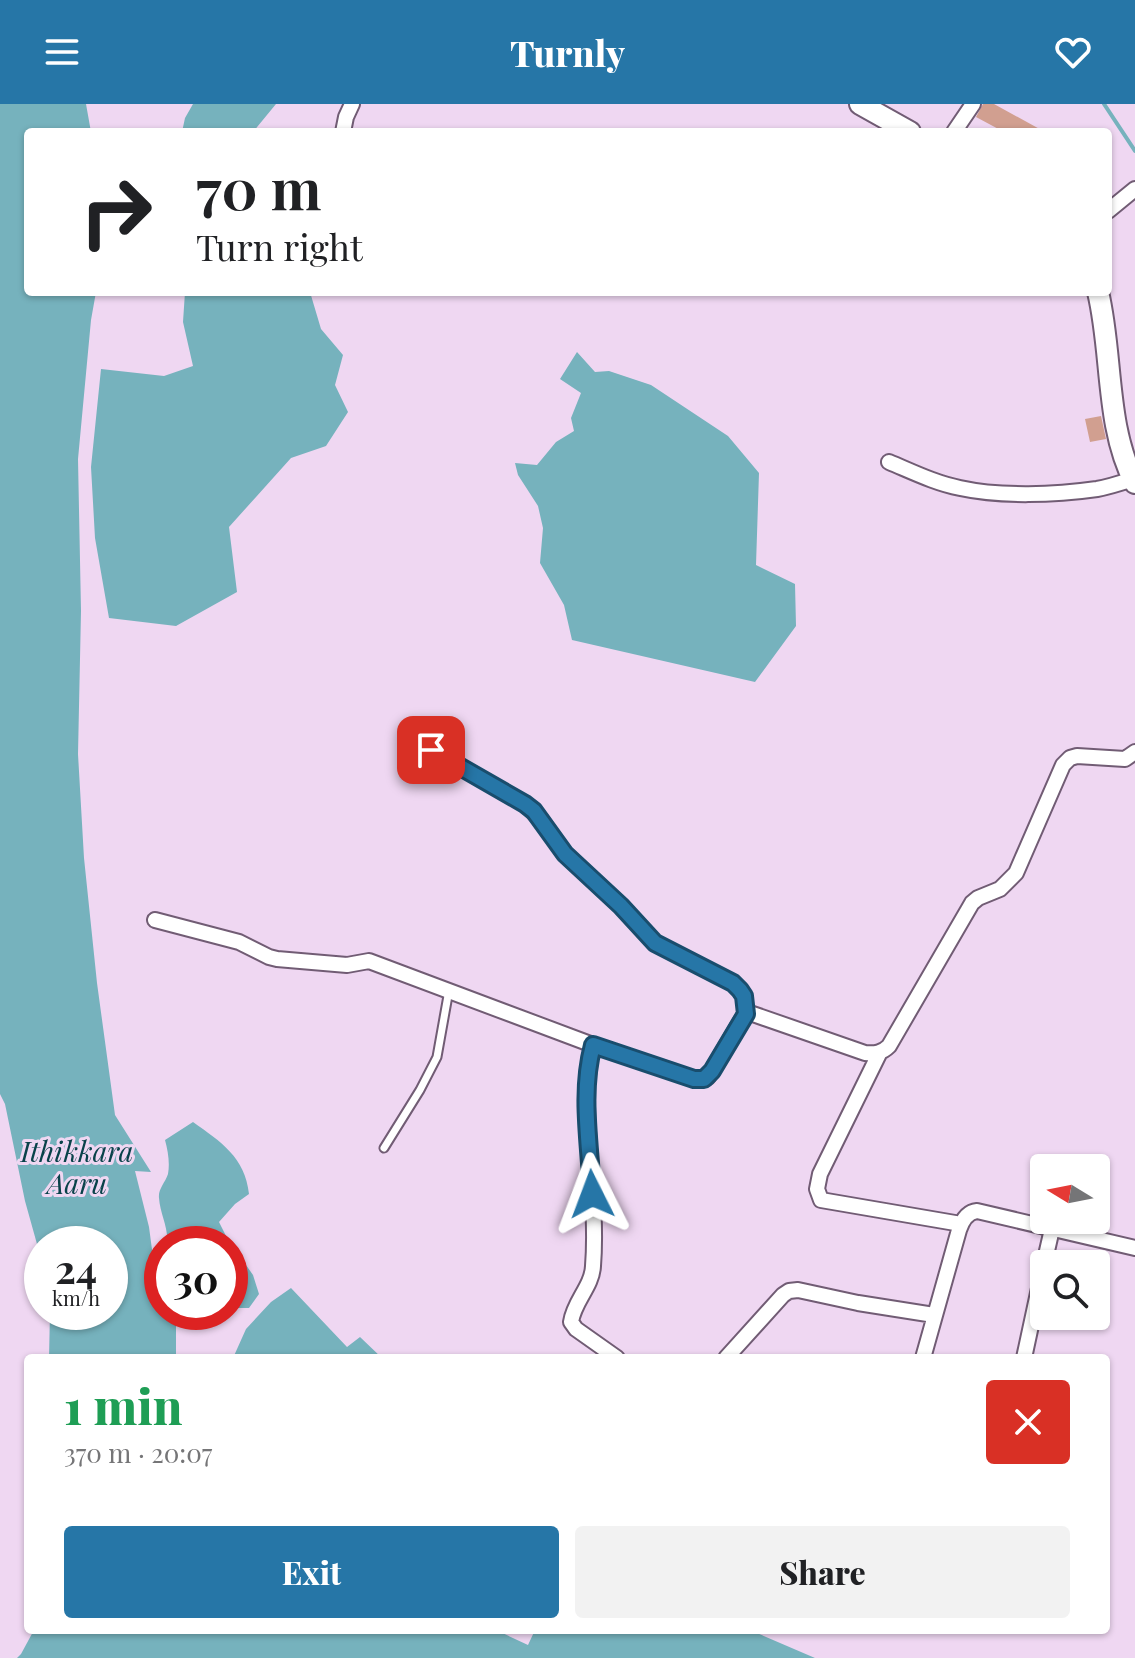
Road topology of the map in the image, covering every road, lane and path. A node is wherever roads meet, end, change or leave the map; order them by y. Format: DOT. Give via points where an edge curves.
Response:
graph roads {
  1 [pos="352,104"];
  2 [pos="860,104"];
  3 [pos="973,104"];
  4 [pos="344,128"];
  5 [pos="903,128"];
  6 [pos="957,128"];
  7 [pos="1135,189"];
  8 [pos="1112,208"];
  9 [pos="1099,296"];
  10 [pos="889,462"];
  11 [pos="1134,481"];
  12 [pos="431,750"];
  13 [pos="1135,752"];
  14 [pos="155,920"];
  15 [pos="449,990"];
  16 [pos="746,1014"];
  17 [pos="593,1045"];
  18 [pos="880,1052"];
  19 [pos="384,1148"];
  20 [pos="961,1224"];
  21 [pos="1030,1224"];
  22 [pos="1074,1234"];
  23 [pos="1135,1248"];
  24 [pos="934,1315"];
  25 [pos="1030,1330"];
  26 [pos="599,1353"];
  27 [pos="730,1354"];
  28 [pos="924,1354"];
  29 [pos="1025,1354"];
  1 -- 4 [label="street"];
  2 -- 5 [label="main road"];
  3 -- 6 [label="street"];
  7 -- 8 [label="street"];
  9 -- 11 [label="main road" via="1118,441"];
  10 -- 11 [label="street" via="932,481 997,492 1070,492"];
  12 -- 16 [label="street" via="534,811 565,854 655,943 733,983 744,996"];
  13 -- 18 [label="street" via="1125,759 1077,756 1066,761 1016,873 1000,889 972,903 889,1046"];
  14 -- 15 [label="street" via="239,942 269,957 347,965 369,961"];
  15 -- 17 [label="street"];
  15 -- 19 [label="lane" via="437,1057"];
  16 -- 17 [label="street" via="704,1079"];
  16 -- 18 [label="street" via="865,1053"];
  17 -- 26 [label="street" via="586,1090 594,1264 571,1322"];
  18 -- 20 [label="street" via="820,1174 821,1200"];
  20 -- 21 [label="street" via="977,1211"];
  20 -- 24 [label="street"];
  22 -- 23 [label="street"];
  24 -- 27 [label="street" via="789,1291"];
  24 -- 28 [label="street"];
  25 -- 29 [label="street"];
}
